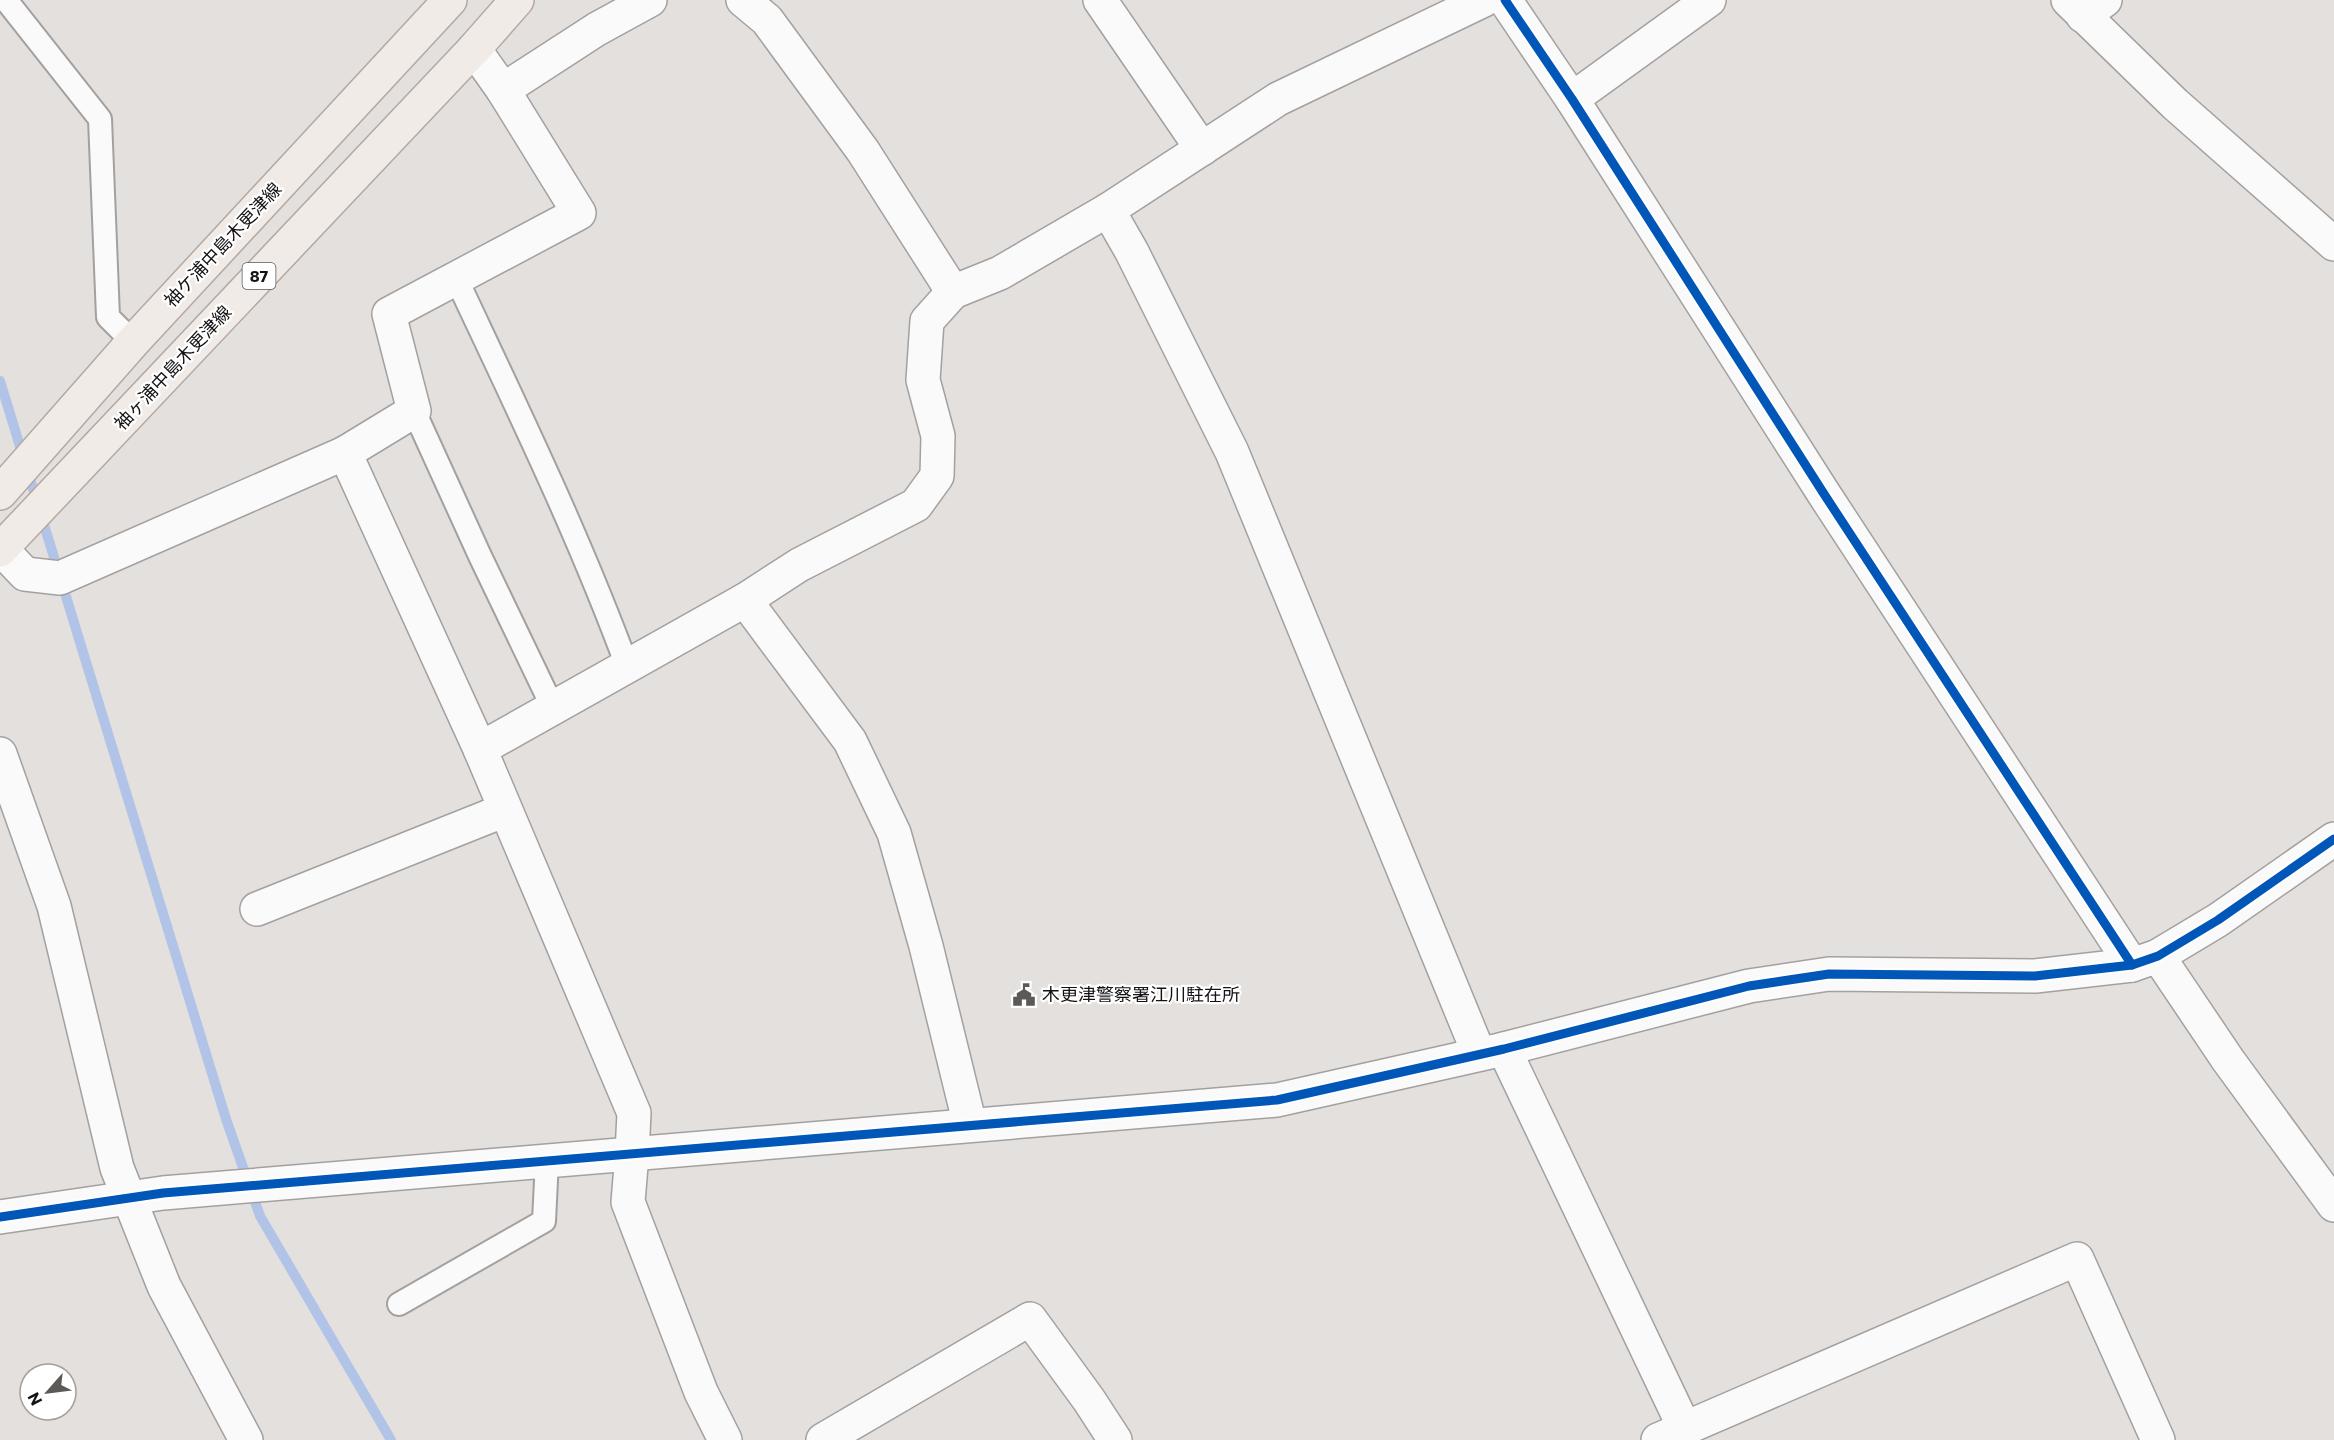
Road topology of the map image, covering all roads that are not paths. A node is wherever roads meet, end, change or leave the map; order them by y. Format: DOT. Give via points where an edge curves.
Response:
graph roads {
  1 [pos="6,0"];
  2 [pos="450,0"];
  3 [pos="517,0"];
  4 [pos="650,0"];
  5 [pos="743,0"];
  6 [pos="1100,0"];
  7 [pos="1484,0"];
  8 [pos="1505,0"];
  9 [pos="1709,0"];
  10 [pos="2086,5"];
  11 [pos="474,49"];
  12 [pos="503,90"];
  13 [pos="1572,99"];
  14 [pos="1202,149"];
  15 [pos="1108,210"];
  16 [pos="2334,244"];
  17 [pos="456,278"];
  18 [pos="953,292"];
  19 [pos="133,342"];
  20 [pos="414,411"];
  21 [pos="345,453"];
  22 [pos="0,493"];
  23 [pos="1,550"];
  24 [pos="745,600"];
  25 [pos="627,666"];
  26 [pos="553,708"];
  27 [pos="480,749"];
  28 [pos="0,754"];
  29 [pos="505,810"];
  30 [pos="2334,839"];
  31 [pos="258,909"];
  32 [pos="2145,960"];
  33 [pos="1492,1052"];
  34 [pos="970,1125"];
  35 [pos="632,1154"];
  36 [pos="547,1160"];
  37 [pos="128,1197"];
  38 [pos="2334,1205"];
  39 [pos="0,1217"];
  40 [pos="399,1304"];
  41 [pos="1672,1435"];
  42 [pos="246,1440"];
  43 [pos="725,1440"];
  44 [pos="823,1440"];
  45 [pos="1114,1440"];
  46 [pos="2158,1440"];
  1 -- 19 [label="lane" via="100,119 108,317"];
  2 -- 19 [label="main road, 袖ケ浦中島木更津線 / 87"];
  3 -- 11 [label="main road, 袖ヶ浦中島木更津線 / 87"];
  4 -- 12 [label="street"];
  5 -- 18 [label="street" via="767,20 863,151"];
  6 -- 14 [label="street"];
  7 -- 14 [label="street" via="1278,99"];
  8 -- 13 [label="street"];
  9 -- 13 [label="street"];
  10 -- 16 [label="street" via="2175,104"];
  11 -- 12 [label="street"];
  11 -- 23 [label="main road, 袖ヶ浦中島木更津線 / 87"];
  12 -- 17 [label="street" via="579,213"];
  13 -- 32 [label="street" via="1830,504"];
  14 -- 15 [label="street"];
  15 -- 18 [label="street" via="1000,273"];
  15 -- 33 [label="street" via="1232,452"];
  17 -- 20 [label="street" via="389,314"];
  17 -- 25 [label="lane" via="602,597"];
  18 -- 24 [label="street" via="927,321 923,380 938,436 937,476 916,505 799,565"];
  19 -- 22 [label="main road, 袖ケ浦中島木更津線 / 87"];
  20 -- 21 [label="street"];
  20 -- 26 [label="lane"];
  21 -- 23 [label="street" via="60,578 25,574"];
  21 -- 27 [label="street"];
  24 -- 25 [label="street"];
  24 -- 34 [label="street" via="850,741 894,833"];
  25 -- 26 [label="street"];
  26 -- 27 [label="street"];
  27 -- 29 [label="street"];
  28 -- 37 [label="street" via="54,906 117,1168"];
  29 -- 31 [label="street"];
  29 -- 35 [label="street" via="634,1113"];
  30 -- 32 [label="street" via="2218,920"];
  32 -- 33 [label="street" via="2035,976 1829,974 1749,986"];
  32 -- 38 [label="street" via="2228,1060"];
  33 -- 34 [label="street" via="1277,1100"];
  33 -- 41 [label="street"];
  34 -- 35 [label="street"];
  35 -- 36 [label="street"];
  35 -- 43 [label="street" via="627,1202 700,1392"];
  36 -- 37 [label="street"];
  36 -- 40 [label="lane" via="543,1221"];
  37 -- 39 [label="street"];
  37 -- 42 [label="street" via="164,1286"];
  41 -- 46 [label="street" via="2077,1259"];
  44 -- 45 [label="street" via="1030,1319"];
}
